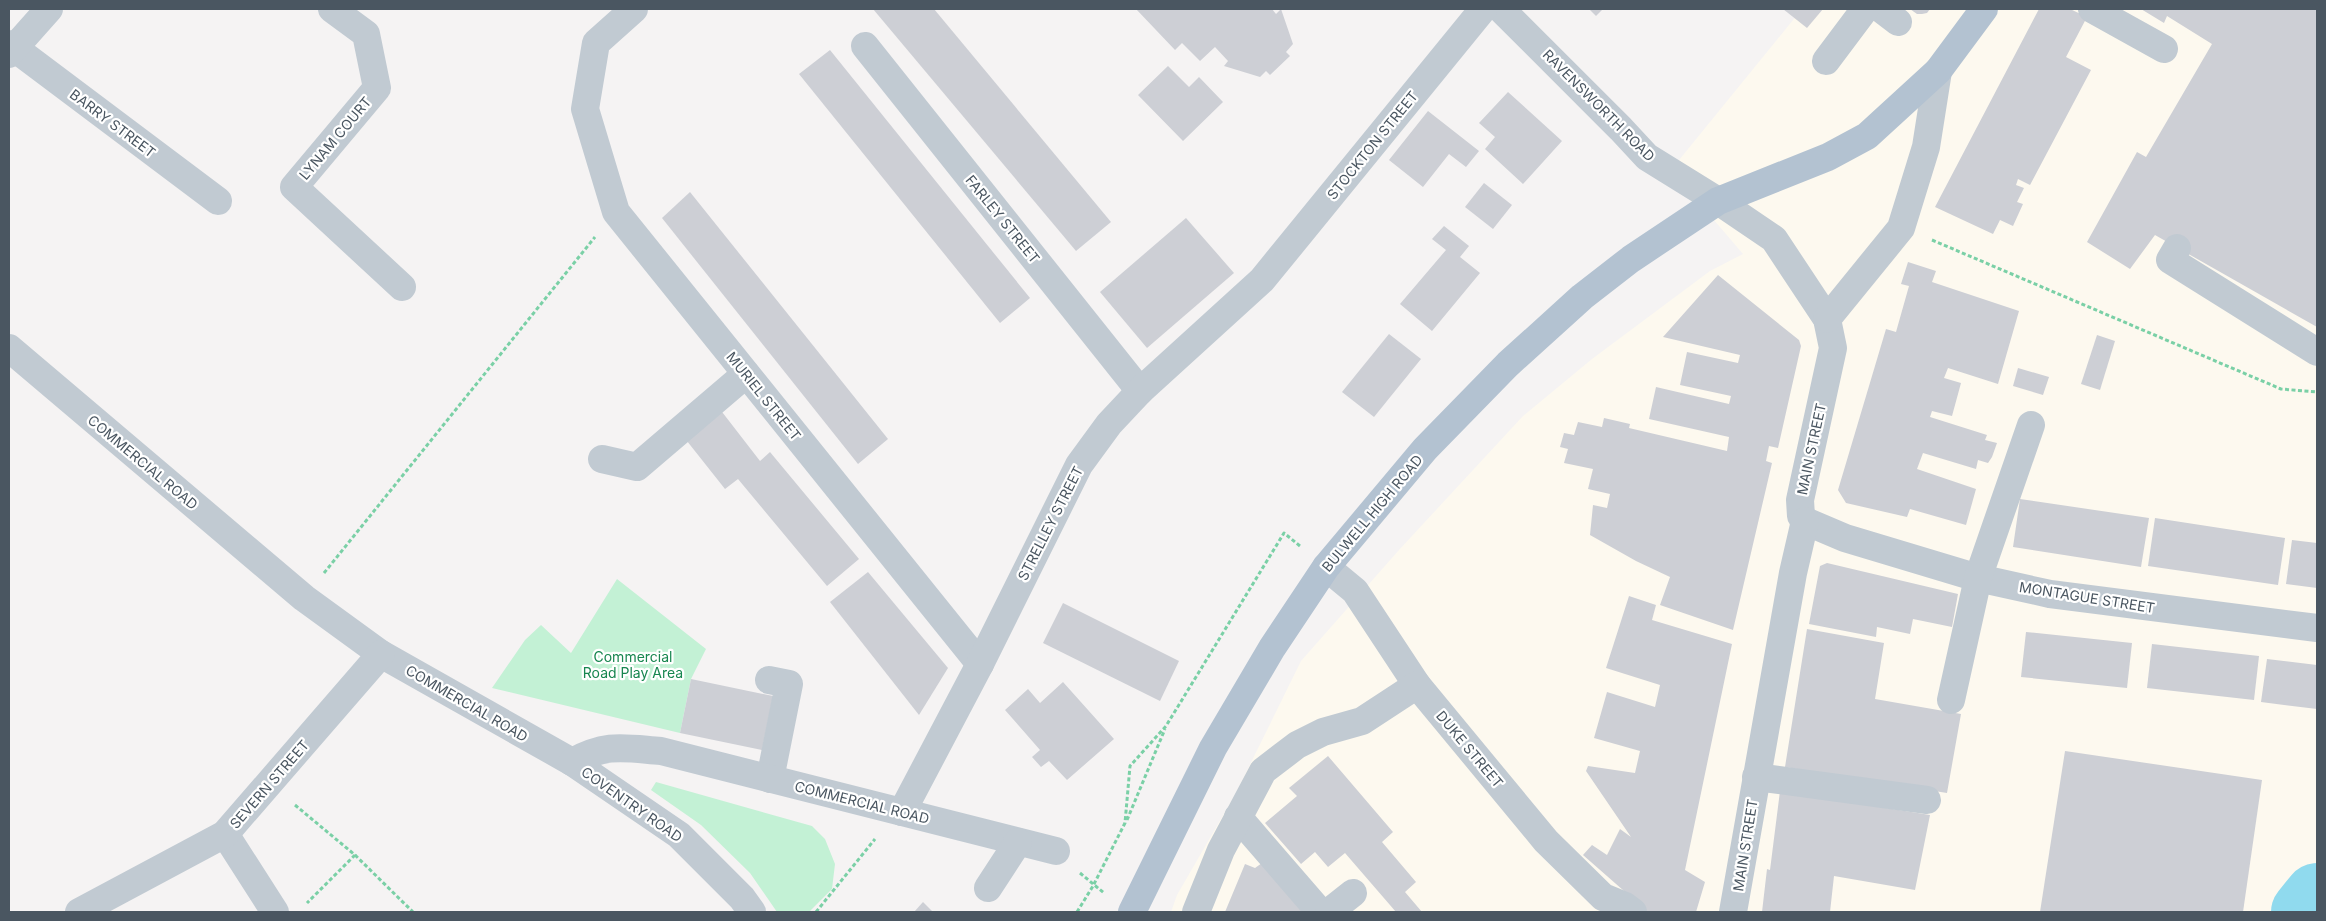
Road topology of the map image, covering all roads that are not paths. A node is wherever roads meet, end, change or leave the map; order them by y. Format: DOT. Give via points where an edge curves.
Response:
graph roads {
  1 [pos="49,9"];
  2 [pos="332,9"];
  3 [pos="634,9"];
  4 [pos="1483,9"];
  5 [pos="1501,9"];
  6 [pos="1865,9"];
  7 [pos="1984,9"];
  8 [pos="2092,9"];
  9 [pos="865,46"];
  10 [pos="10,49"];
  11 [pos="2164,49"];
  12 [pos="1826,61"];
  13 [pos="1938,71"];
  14 [pos="218,201"];
  15 [pos="1718,201"];
  16 [pos="2177,248"];
  17 [pos="1262,280"];
  18 [pos="402,287"];
  19 [pos="1827,319"];
  20 [pos="9,348"];
  21 [pos="2317,352"];
  22 [pos="746,374"];
  23 [pos="1140,391"];
  24 [pos="2031,425"];
  25 [pos="602,459"];
  26 [pos="1805,521"];
  27 [pos="1326,567"];
  28 [pos="1978,578"];
  29 [pos="2317,628"];
  30 [pos="380,654"];
  31 [pos="980,664"];
  32 [pos="769,680"];
  33 [pos="1417,686"];
  34 [pos="1951,700"];
  35 [pos="572,762"];
  36 [pos="1756,777"];
  37 [pos="770,779"];
  38 [pos="1927,800"];
  39 [pos="900,812"];
  40 [pos="1238,817"];
  41 [pos="225,834"];
  42 [pos="1018,842"];
  43 [pos="1056,851"];
  44 [pos="988,888"];
  45 [pos="1352,893"];
  46 [pos="79,912"];
  47 [pos="276,912"];
  48 [pos="752,912"];
  49 [pos="1132,912"];
  50 [pos="1196,912"];
  51 [pos="1320,912"];
  52 [pos="1329,912"];
  53 [pos="1633,912"];
  54 [pos="1733,912"];
  1 -- 10 [label="street"];
  2 -- 18 [label="street, LYNAM COURT" via="366,34 376,88 294,187"];
  3 -- 22 [label="street, MURIEL STREET" via="596,42 585,109 616,212"];
  4 -- 17 [label="street, STOCKTON STREET"];
  5 -- 15 [label="street, RAVENSWORTH ROAD" via="1647,157"];
  6 -- 12 [label="street"];
  7 -- 13 [label="main road"];
  8 -- 11 [label="street"];
  9 -- 23 [label="street, FARLEY STREET"];
  10 -- 14 [label="street, BARRY STREET"];
  13 -- 15 [label="main road" via="1867,136 1828,157"];
  13 -- 19 [label="street" via="1926,147 1901,228"];
  15 -- 19 [label="street, RAVENSWORTH ROAD" via="1774,239"];
  15 -- 27 [label="main road, BULWELL HIGH ROAD" via="1582,297 1508,364 1426,448"];
  16 -- 21 [label="street" via="2170,260"];
  17 -- 23 [label="street, STRELLEY STREET"];
  19 -- 26 [label="street, MAIN STREET" via="1833,348 1800,500 1801,516"];
  20 -- 30 [label="street, COMMERCIAL ROAD" via="304,598"];
  22 -- 25 [label="street" via="637,467"];
  22 -- 31 [label="street, MURIEL STREET"];
  23 -- 31 [label="street, STRELLEY STREET" via="1079,465"];
  24 -- 28 [label="street"];
  26 -- 28 [label="street, MONTAGUE STREET" via="1845,538"];
  26 -- 36 [label="street, MAIN STREET"];
  27 -- 33 [label="street, DUKE STREET" via="1356,591"];
  27 -- 49 [label="main road, BULWELL HIGH ROAD" via="1272,648 1213,748"];
  28 -- 29 [label="street, MONTAGUE STREET" via="2091,601"];
  28 -- 34 [label="street"];
  30 -- 35 [label="street, COMMERCIAL ROAD"];
  30 -- 41 [label="street, SEVERN STREET"];
  31 -- 39 [label="street, STRELLEY STREET"];
  32 -- 37 [label="street" via="789,684"];
  33 -- 40 [label="street" via="1362,721 1324,732 1297,745 1263,771"];
  33 -- 53 [label="street, DUKE STREET" via="1546,841 1603,897"];
  35 -- 37 [label="street, COMMERCIAL ROAD" via="592,751 612,748 661,751"];
  35 -- 48 [label="street, COVENTRY ROAD" via="679,835"];
  36 -- 38 [label="street"];
  36 -- 54 [label="street, MAIN STREET"];
  37 -- 39 [label="street, COMMERCIAL ROAD"];
  39 -- 42 [label="street, COMMERCIAL ROAD"];
  40 -- 50 [label="street"];
  40 -- 51 [label="street"];
  41 -- 46 [label="street, SEVERN STREET"];
  41 -- 47 [label="street"];
  42 -- 43 [label="street, COMMERCIAL ROAD"];
  42 -- 44 [label="street"];
  45 -- 52 [label="street"];
}
